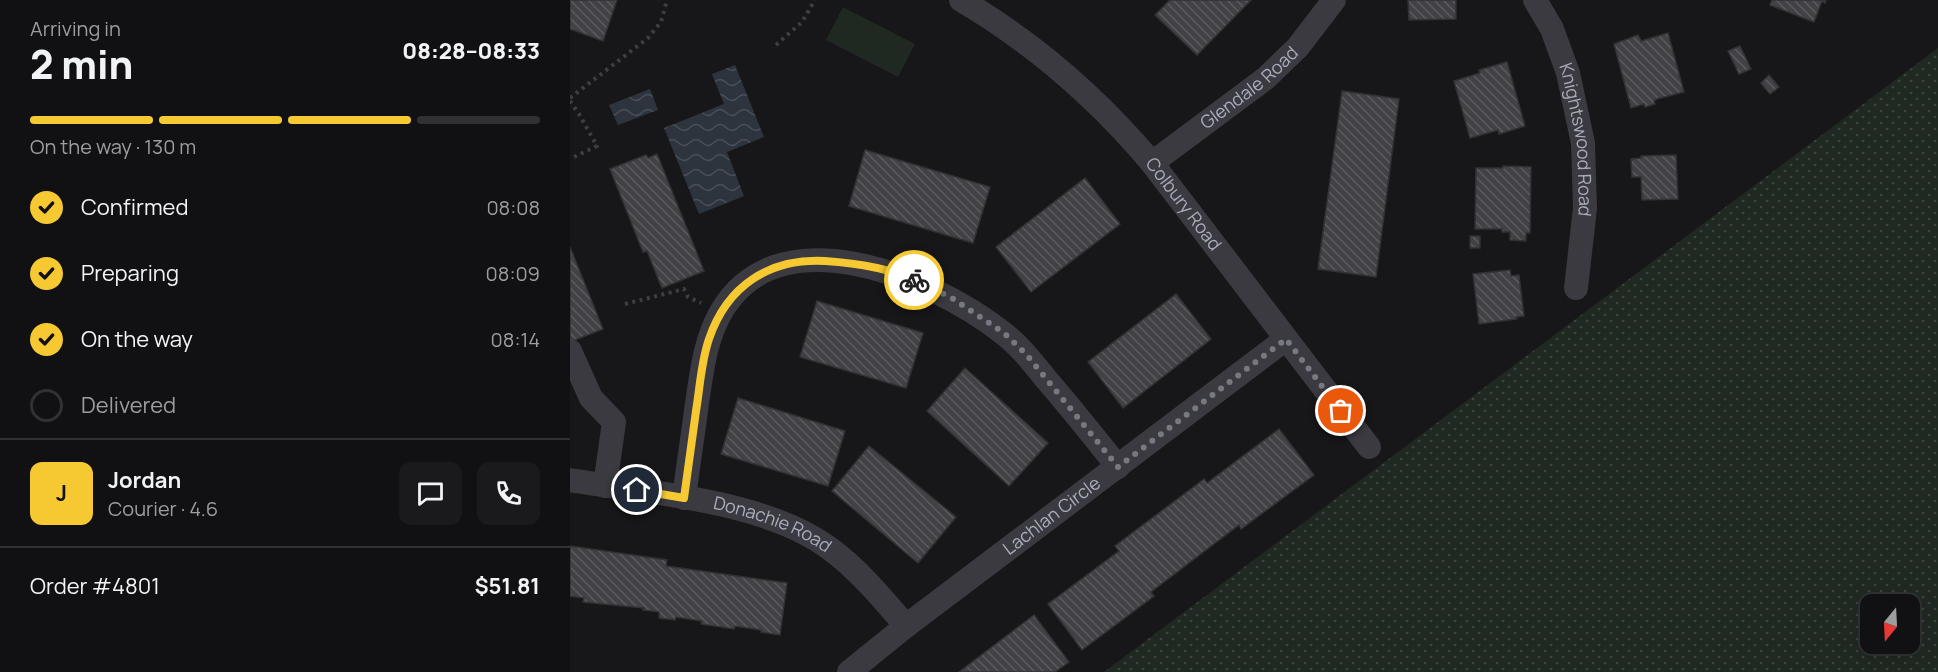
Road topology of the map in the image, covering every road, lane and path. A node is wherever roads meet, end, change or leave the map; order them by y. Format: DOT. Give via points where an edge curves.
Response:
graph roads {
  1 [pos="667,0"];
  2 [pos="815,0"];
  3 [pos="961,0"];
  4 [pos="1334,0"];
  5 [pos="1535,0"];
  6 [pos="776,45"];
  7 [pos="570,100"];
  8 [pos="570,159"];
  9 [pos="1152,163"];
  10 [pos="1576,288"];
  11 [pos="625,304"];
  12 [pos="721,314"];
  13 [pos="1286,339"];
  14 [pos="570,351"];
  15 [pos="1369,447"];
  16 [pos="1118,467"];
  17 [pos="570,480"];
  18 [pos="605,486"];
  19 [pos="684,498"];
  20 [pos="906,626"];
  21 [pos="849,672"];
  1 -- 7 [label="path" via="661,22 648,38"];
  2 -- 6 [label="path" via="802,22"];
  3 -- 9 [label="street, Colbury Road" via="1017,36 1065,74"];
  4 -- 9 [label="street, Glendale Road" via="1298,47 1266,78"];
  5 -- 10 [label="street, Knightswood Road" via="1552,29 1568,73 1583,143 1585,208"];
  7 -- 8 [label="path" via="597,146"];
  9 -- 13 [label="street, Colbury Road"];
  11 -- 12 [label="path" via="684,289 688,297"];
  12 -- 16 [label="street" via="745,283 798,261 860,263 910,278 952,298 1004,333 1026,354"];
  12 -- 19 [label="street" via="708,341"];
  13 -- 15 [label="street, Colbury Road"];
  13 -- 16 [label="street, Lachlan Circle"];
  14 -- 18 [label="street" via="591,399 614,422"];
  16 -- 20 [label="street, Lachlan Circle"];
  17 -- 18 [label="street, Donachie Road"];
  18 -- 19 [label="street, Donachie Road"];
  19 -- 20 [label="street, Donachie Road" via="729,507 802,533 849,565"];
  20 -- 21 [label="street, Lachlan Circle"];
}
